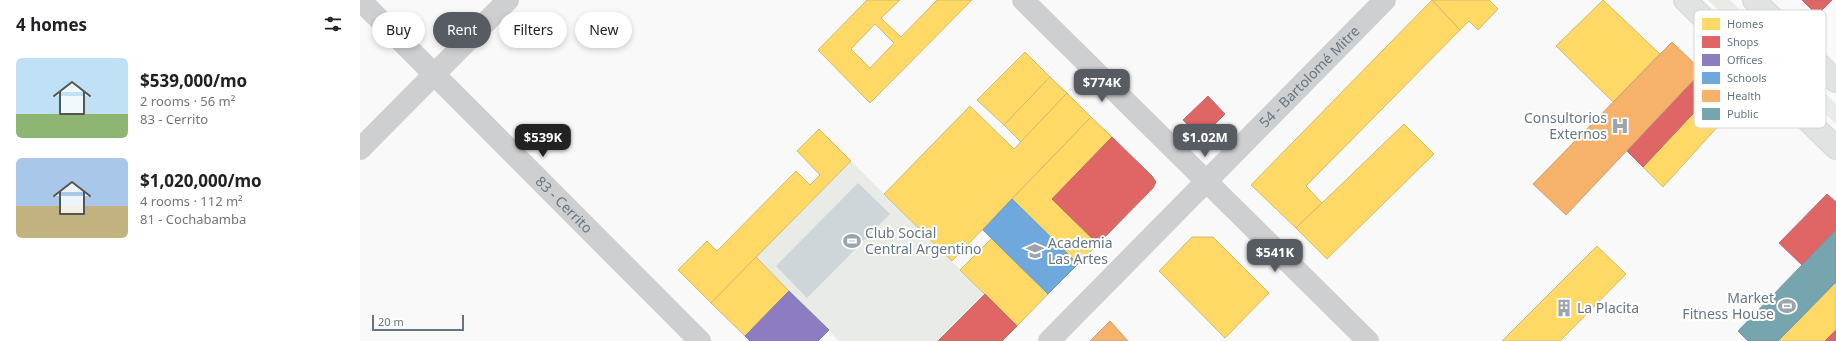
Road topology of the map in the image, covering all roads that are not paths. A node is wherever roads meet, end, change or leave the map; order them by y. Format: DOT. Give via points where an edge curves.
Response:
graph roads {
  1 [pos="360,0"];
  2 [pos="508,0"];
  3 [pos="1023,0"];
  4 [pos="1385,0"];
  5 [pos="1685,0"];
  6 [pos="1754,0"];
  7 [pos="1695,10"];
  8 [pos="1764,10"];
  9 [pos="1826,71"];
  10 [pos="434,74"];
  11 [pos="1836,81"];
  12 [pos="1816,128"];
  13 [pos="1836,148"];
  14 [pos="360,149"];
  15 [pos="1206,181"];
  16 [pos="700,341"];
  17 [pos="1049,341"];
  18 [pos="1368,341"];
  1 -- 10 [label="street, 83 - Cerrito"];
  2 -- 10 [label="street"];
  3 -- 15 [label="street"];
  4 -- 15 [label="street, 54 - Bartolomé Mitre"];
  5 -- 7 [label="main road"];
  6 -- 8 [label="main road"];
  9 -- 11 [label="main road"];
  10 -- 14 [label="street"];
  10 -- 16 [label="street, 83 - Cerrito"];
  12 -- 13 [label="main road"];
  15 -- 17 [label="street, 54 - Bartolomé Mitre"];
  15 -- 18 [label="street"];
}
